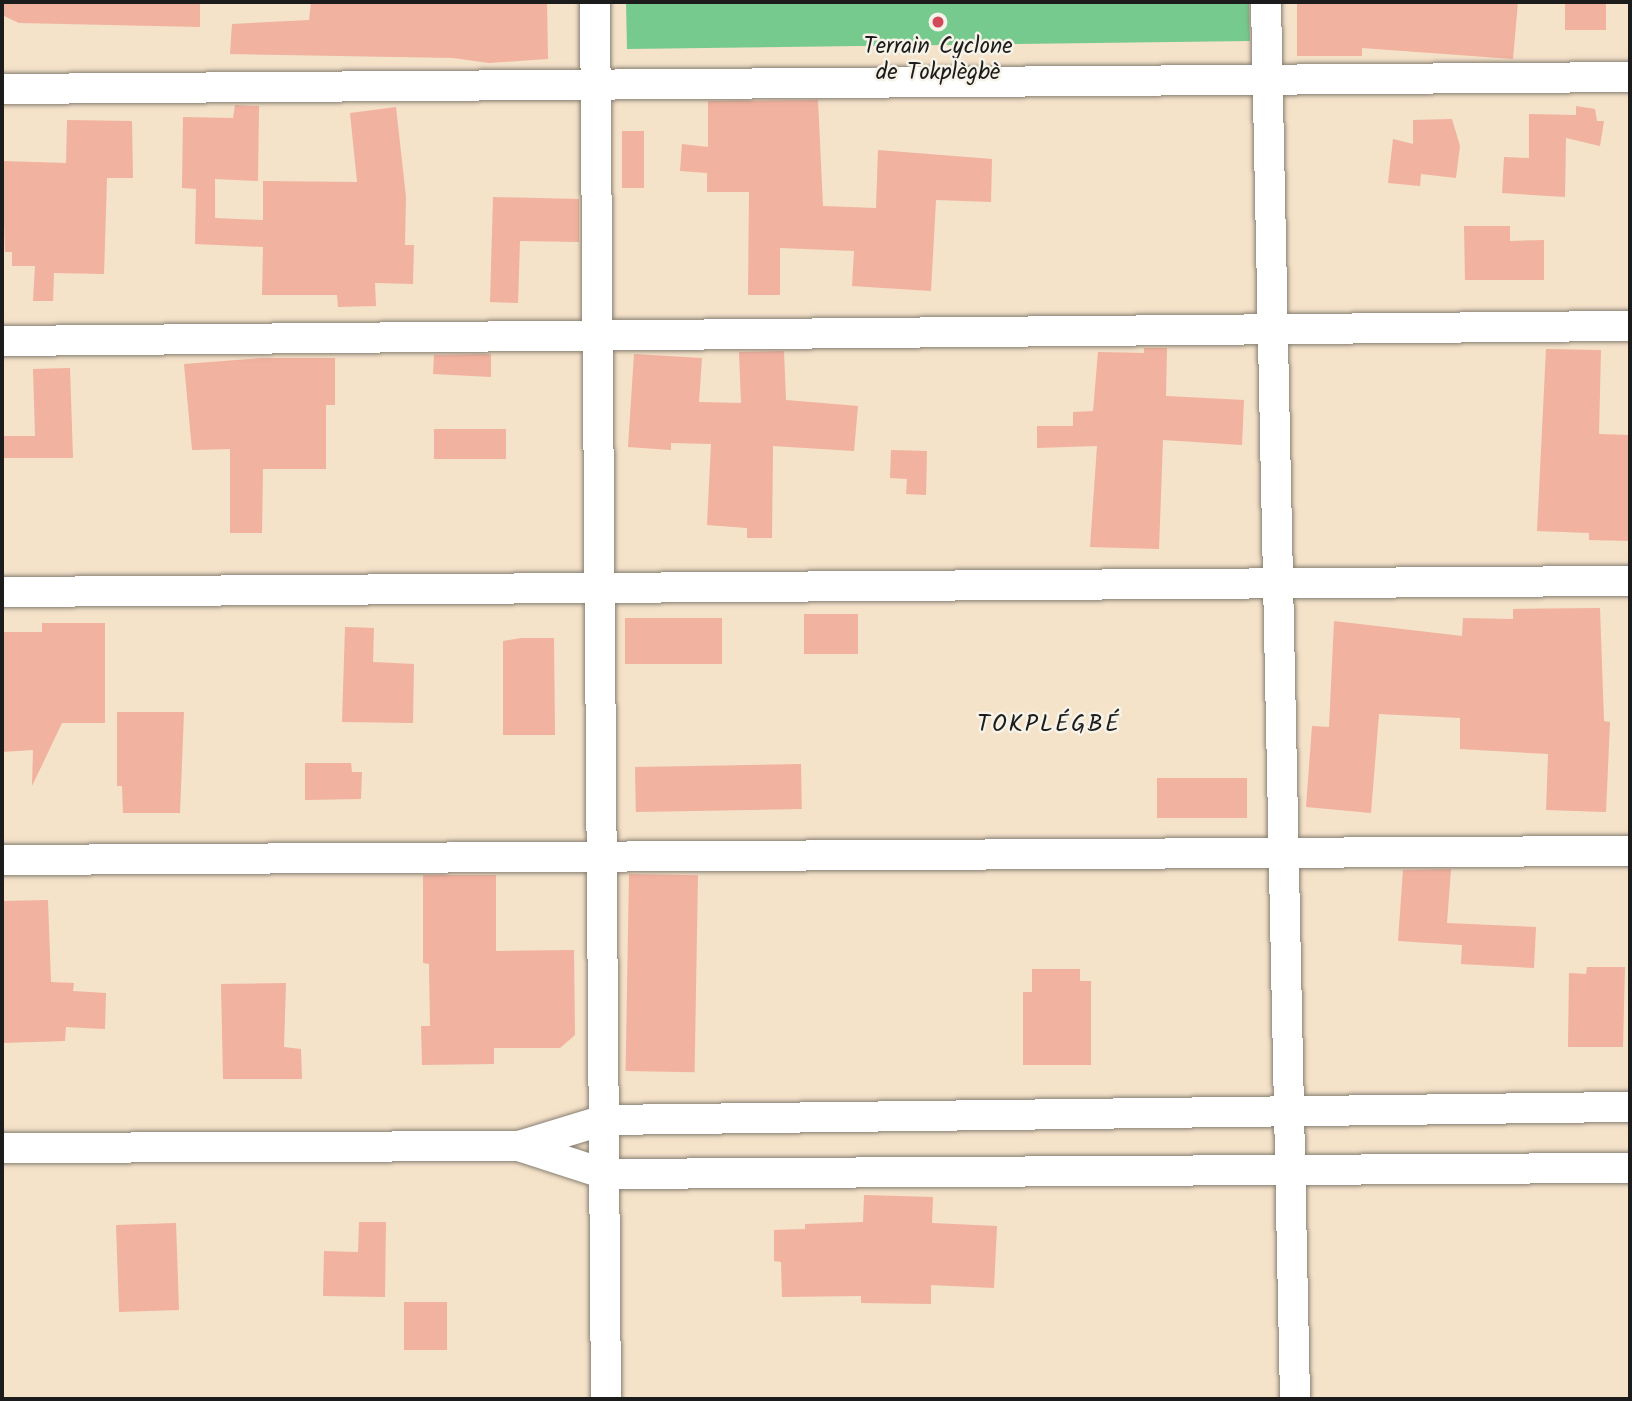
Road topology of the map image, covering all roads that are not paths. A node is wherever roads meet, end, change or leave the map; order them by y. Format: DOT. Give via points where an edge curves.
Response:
graph roads {
  1 [pos="595,2"];
  2 [pos="1266,2"];
  3 [pos="1630,77"];
  4 [pos="1268,80"];
  5 [pos="596,86"];
  6 [pos="2,89"];
  7 [pos="1630,326"];
  8 [pos="1273,330"];
  9 [pos="598,337"];
  10 [pos="2,341"];
  11 [pos="1630,581"];
  12 [pos="1278,584"];
  13 [pos="600,589"];
  14 [pos="2,592"];
  15 [pos="1630,851"];
  16 [pos="1283,853"];
  17 [pos="602,856"];
  18 [pos="2,860"];
  19 [pos="1630,1107"];
  20 [pos="1288,1112"];
  21 [pos="604,1120"];
  22 [pos="519,1146"];
  23 [pos="2,1148"];
  24 [pos="1630,1168"];
  25 [pos="1290,1170"];
  26 [pos="605,1174"];
  27 [pos="606,1399"];
  28 [pos="1295,1399"];
  1 -- 5 [label="street"];
  2 -- 4 [label="street"];
  3 -- 4 [label="street"];
  4 -- 5 [label="street"];
  4 -- 8 [label="street"];
  5 -- 6 [label="street"];
  5 -- 9 [label="street"];
  7 -- 8 [label="street"];
  8 -- 9 [label="street"];
  8 -- 12 [label="street"];
  9 -- 10 [label="street"];
  9 -- 13 [label="street"];
  11 -- 12 [label="street"];
  12 -- 13 [label="street"];
  12 -- 16 [label="street"];
  13 -- 14 [label="street"];
  13 -- 17 [label="street"];
  15 -- 16 [label="street"];
  16 -- 17 [label="street"];
  16 -- 20 [label="street"];
  17 -- 18 [label="street"];
  17 -- 21 [label="street"];
  19 -- 20 [label="street"];
  20 -- 21 [label="street"];
  20 -- 25 [label="street"];
  21 -- 22 [label="street"];
  21 -- 26 [label="street"];
  22 -- 23 [label="street"];
  22 -- 26 [label="street"];
  24 -- 25 [label="street"];
  25 -- 26 [label="street"];
  25 -- 28 [label="street"];
  26 -- 27 [label="street"];
}
